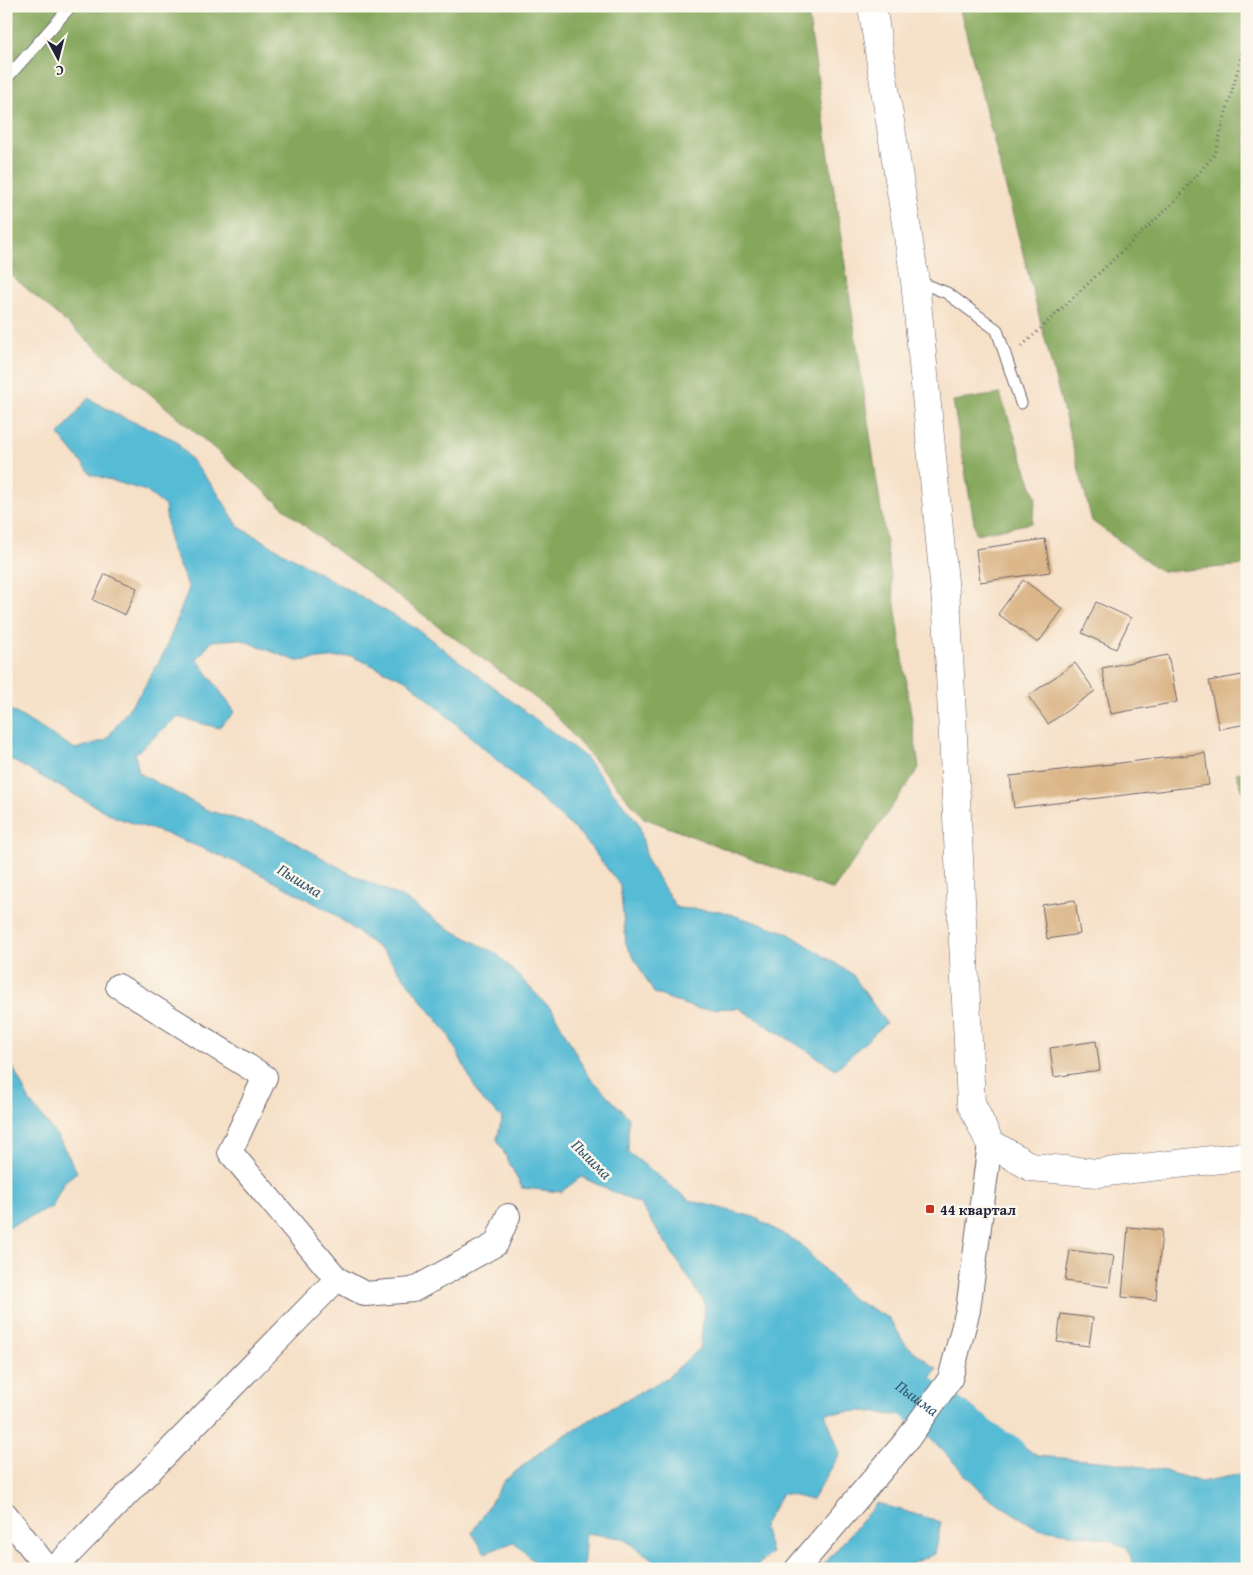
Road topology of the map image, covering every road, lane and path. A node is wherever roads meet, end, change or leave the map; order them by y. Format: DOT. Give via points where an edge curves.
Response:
graph roads {
  1 [pos="71,6"];
  2 [pos="872,6"];
  3 [pos="1247,35"];
  4 [pos="6,79"];
  5 [pos="915,281"];
  6 [pos="997,330"];
  7 [pos="1021,403"];
  8 [pos="118,986"];
  9 [pos="990,1143"];
  10 [pos="1247,1156"];
  11 [pos="508,1216"];
  12 [pos="337,1279"];
  13 [pos="6,1515"];
  14 [pos="48,1569"];
  15 [pos="54,1569"];
  16 [pos="797,1569"];
  1 -- 4 [label="lane"];
  2 -- 5 [label="street"];
  3 -- 6 [label="path" via="1215,154 1198,175 1174,202 1021,347"];
  5 -- 6 [label="lane" via="947,293"];
  5 -- 9 [label="street" via="947,613 971,1103"];
  6 -- 7 [label="lane"];
  8 -- 12 [label="street" via="265,1077 230,1152"];
  9 -- 10 [label="street" via="1030,1167 1098,1174"];
  9 -- 16 [label="street" via="968,1310 950,1379 907,1440"];
  11 -- 12 [label="street" via="496,1244 413,1290 365,1294"];
  12 -- 15 [label="street"];
  13 -- 14 [label="street"];
}
